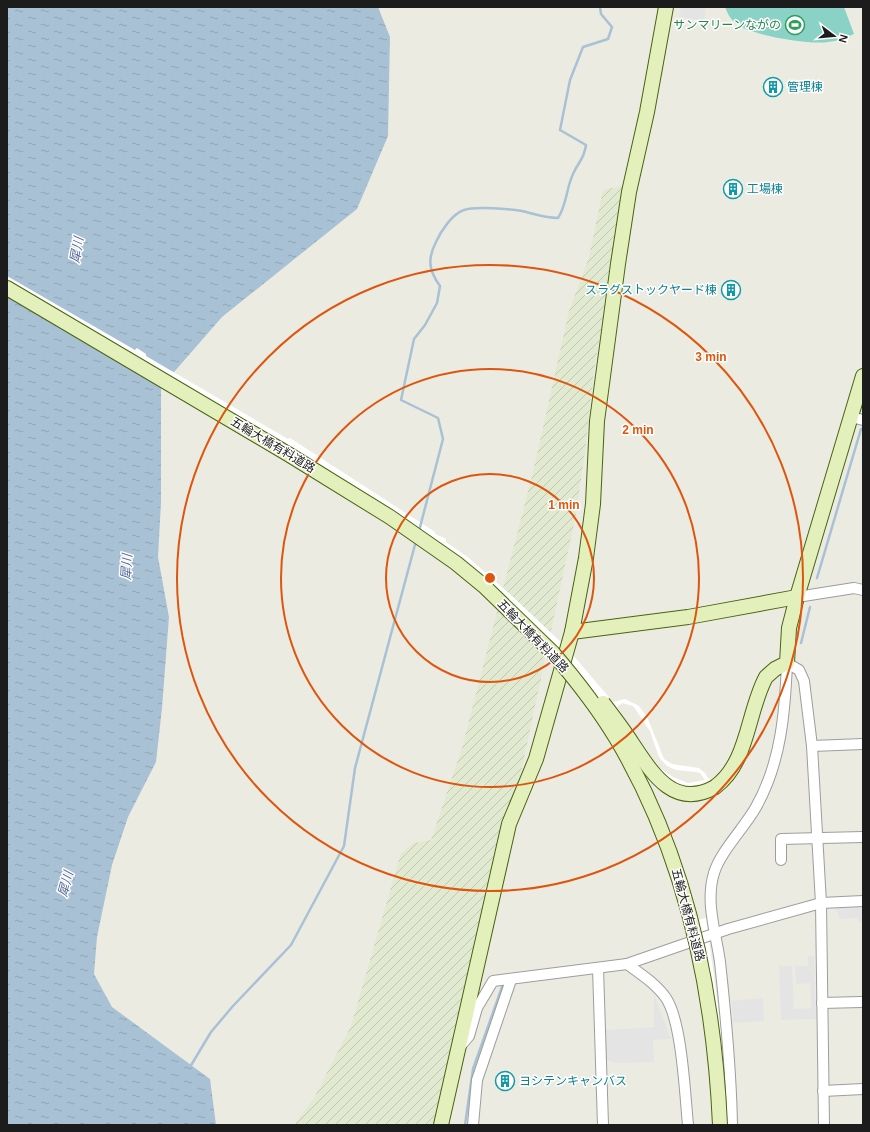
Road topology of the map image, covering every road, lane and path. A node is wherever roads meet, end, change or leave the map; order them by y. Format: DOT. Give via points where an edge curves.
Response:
graph roads {
  1 [pos="666,7"];
  2 [pos="7,288"];
  3 [pos="863,376"];
  4 [pos="857,418"];
  5 [pos="863,590"];
  6 [pos="797,597"];
  7 [pos="572,632"];
  8 [pos="553,653"];
  9 [pos="787,663"];
  10 [pos="863,744"];
  11 [pos="812,746"];
  12 [pos="863,837"];
  13 [pos="817,838"];
  14 [pos="781,860"];
  15 [pos="863,901"];
  16 [pos="821,903"];
  17 [pos="715,934"];
  18 [pos="627,964"];
  19 [pos="598,968"];
  20 [pos="511,980"];
  21 [pos="861,1002"];
  22 [pos="822,1003"];
  23 [pos="457,1051"];
  24 [pos="863,1089"];
  25 [pos="823,1091"];
  26 [pos="441,1125"];
  27 [pos="473,1125"];
  28 [pos="602,1125"];
  29 [pos="688,1125"];
  30 [pos="720,1125"];
  31 [pos="732,1125"];
  32 [pos="824,1125"];
  1 -- 7 [label="street" via="629,192 618,264 597,421 593,504"];
  2 -- 8 [label="street, 五輪大橋有料道路" via="390,517 484,586"];
  3 -- 4 [label="street"];
  4 -- 6 [label="street"];
  5 -- 6 [label="street" via="854,588"];
  6 -- 7 [label="street" via="688,617"];
  6 -- 9 [label="street" via="789,628"];
  7 -- 23 [label="street" via="536,759 509,824"];
  8 -- 9 [label="street, bridge" via="600,698 653,774 667,786 684,794 694,795 703,794 727,777 737,761 766,677"];
  8 -- 30 [label="street, 五輪大橋有料道路, bridge" via="596,708 630,763 651,805 678,874 689,909 705,985 716,1065"];
  9 -- 11 [label="street" via="799,670 804,681"];
  9 -- 17 [label="street" via="783,725 765,787 757,806 719,860 714,872 711,908"];
  10 -- 11 [label="street"];
  11 -- 13 [label="street"];
  12 -- 13 [label="street"];
  13 -- 14 [label="street" via="781,839"];
  13 -- 16 [label="street"];
  15 -- 16 [label="street"];
  16 -- 17 [label="street"];
  16 -- 22 [label="street"];
  17 -- 18 [label="street"];
  17 -- 31 [label="street" via="731,1066"];
  18 -- 19 [label="street"];
  18 -- 29 [label="street" via="653,984 666,999 676,1021"];
  19 -- 20 [label="street"];
  19 -- 28 [label="street"];
  20 -- 23 [label="street" via="493,981 477,1008 469,1036"];
  20 -- 27 [label="street" via="477,1080"];
  21 -- 22 [label="street"];
  22 -- 25 [label="street"];
  23 -- 26 [label="street"];
  24 -- 25 [label="street"];
  25 -- 32 [label="street"];
}
